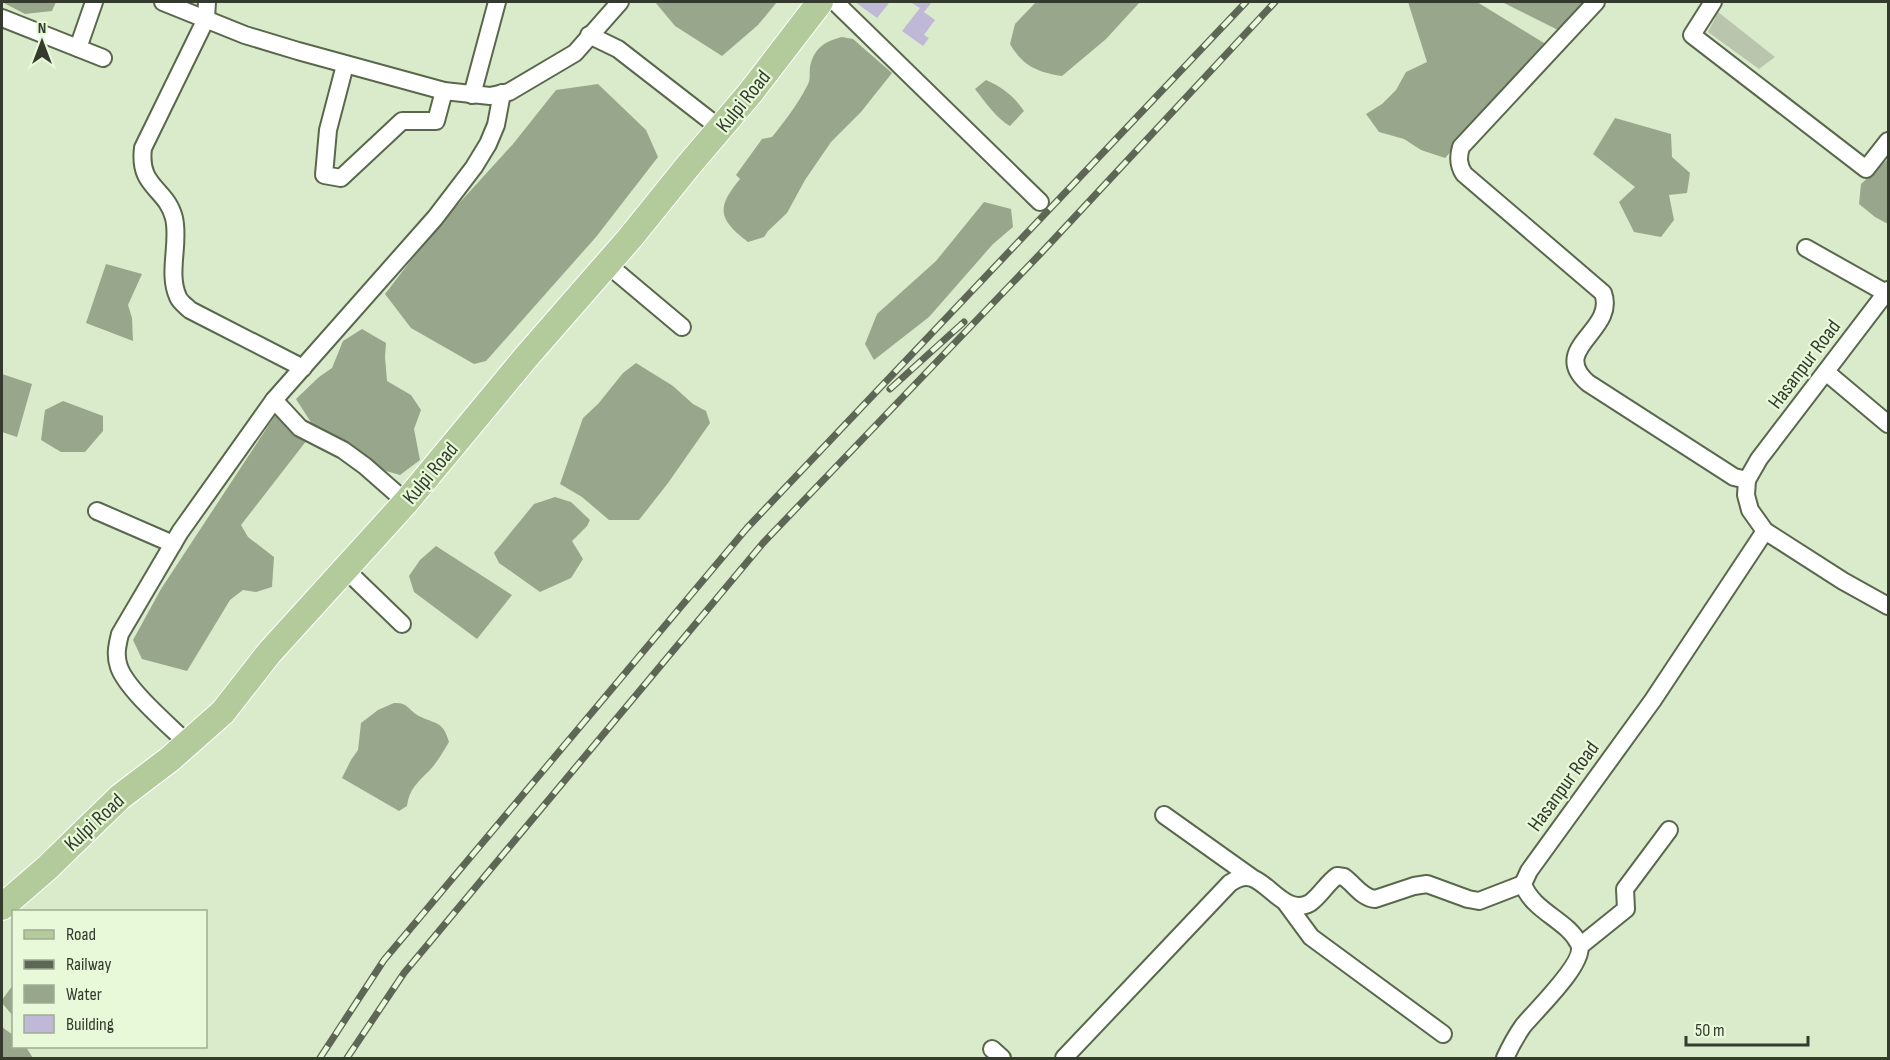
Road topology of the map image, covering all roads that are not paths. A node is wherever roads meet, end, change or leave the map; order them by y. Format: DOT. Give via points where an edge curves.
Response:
graph roads {
  1 [pos="94,2"];
  2 [pos="163,2"];
  3 [pos="207,2"];
  4 [pos="497,2"];
  5 [pos="620,2"];
  6 [pos="820,2"];
  7 [pos="835,2"];
  8 [pos="1596,2"];
  9 [pos="1713,2"];
  10 [pos="2,18"];
  11 [pos="206,19"];
  12 [pos="589,35"];
  13 [pos="78,48"];
  14 [pos="103,58"];
  15 [pos="345,65"];
  16 [pos="444,91"];
  17 [pos="502,93"];
  18 [pos="472,95"];
  19 [pos="721,129"];
  20 [pos="1888,141"];
  21 [pos="1040,202"];
  22 [pos="1806,248"];
  23 [pos="607,264"];
  24 [pos="1887,291"];
  25 [pos="682,327"];
  26 [pos="303,368"];
  27 [pos="1826,372"];
  28 [pos="274,400"];
  29 [pos="1888,424"];
  30 [pos="1747,480"];
  31 [pos="406,502"];
  32 [pos="97,511"];
  33 [pos="1765,531"];
  34 [pos="173,544"];
  35 [pos="345,568"];
  36 [pos="1888,606"];
  37 [pos="402,624"];
  38 [pos="188,744"];
  39 [pos="1164,815"];
  40 [pos="1669,830"];
  41 [pos="1251,877"];
  42 [pos="1523,884"];
  43 [pos="1286,903"];
  44 [pos="2,907"];
  45 [pos="1580,946"];
  46 [pos="1443,1034"];
  47 [pos="1064,1059"];
  48 [pos="1506,1059"];
  1 -- 13 [label="street"];
  2 -- 11 [label="street"];
  3 -- 11 [label="street"];
  4 -- 18 [label="street"];
  5 -- 12 [label="street"];
  6 -- 19 [label="main road, Kulpi Road"];
  7 -- 21 [label="street"];
  8 -- 30 [label="street" via="1461,147 1460,168 1603,293 1605,310 1598,325 1578,347 1579,375 1734,477"];
  9 -- 20 [label="street" via="1692,35 1866,170"];
  10 -- 13 [label="street"];
  11 -- 15 [label="street"];
  11 -- 26 [label="street" via="143,148 145,176 174,217 178,298 190,310"];
  12 -- 17 [label="street" via="575,53"];
  12 -- 19 [label="street" via="618,49"];
  13 -- 14 [label="street"];
  15 -- 16 [label="street"];
  15 -- 16 [label="street" via="328,130 324,175 341,178 402,121 436,121"];
  16 -- 18 [label="street"];
  17 -- 18 [label="street"];
  17 -- 26 [label="street" via="496,125 474,167 435,218"];
  19 -- 23 [label="main road, Kulpi Road"];
  22 -- 24 [label="street"];
  23 -- 25 [label="street"];
  23 -- 31 [label="main road, Kulpi Road"];
  24 -- 27 [label="street, Hasanpur Road"];
  26 -- 28 [label="street"];
  27 -- 29 [label="street"];
  27 -- 30 [label="street, Hasanpur Road"];
  28 -- 31 [label="street" via="300,428 343,450"];
  28 -- 34 [label="street"];
  30 -- 33 [label="street" via="1750,510"];
  31 -- 35 [label="main road, Kulpi Road"];
  32 -- 34 [label="street"];
  33 -- 36 [label="street"];
  33 -- 42 [label="street, Hasanpur Road" via="1653,700 1529,870"];
  34 -- 38 [label="street" via="120,634 116,651 119,668 130,686"];
  35 -- 37 [label="street"];
  35 -- 38 [label="main road, Kulpi Road" via="269,653 224,712"];
  38 -- 44 [label="main road, Kulpi Road" via="120,797"];
  39 -- 41 [label="street"];
  40 -- 45 [label="street" via="1625,889 1626,909"];
  41 -- 43 [label="street"];
  41 -- 47 [label="street" via="1230,883"];
  42 -- 43 [label="street" via="1479,901 1427,884 1369,899 1344,877 1337,876 1309,903"];
  42 -- 45 [label="street" via="1527,896 1572,934"];
  43 -- 46 [label="street" via="1311,937"];
  45 -- 48 [label="street" via="1574,967 1522,1027"];
}
